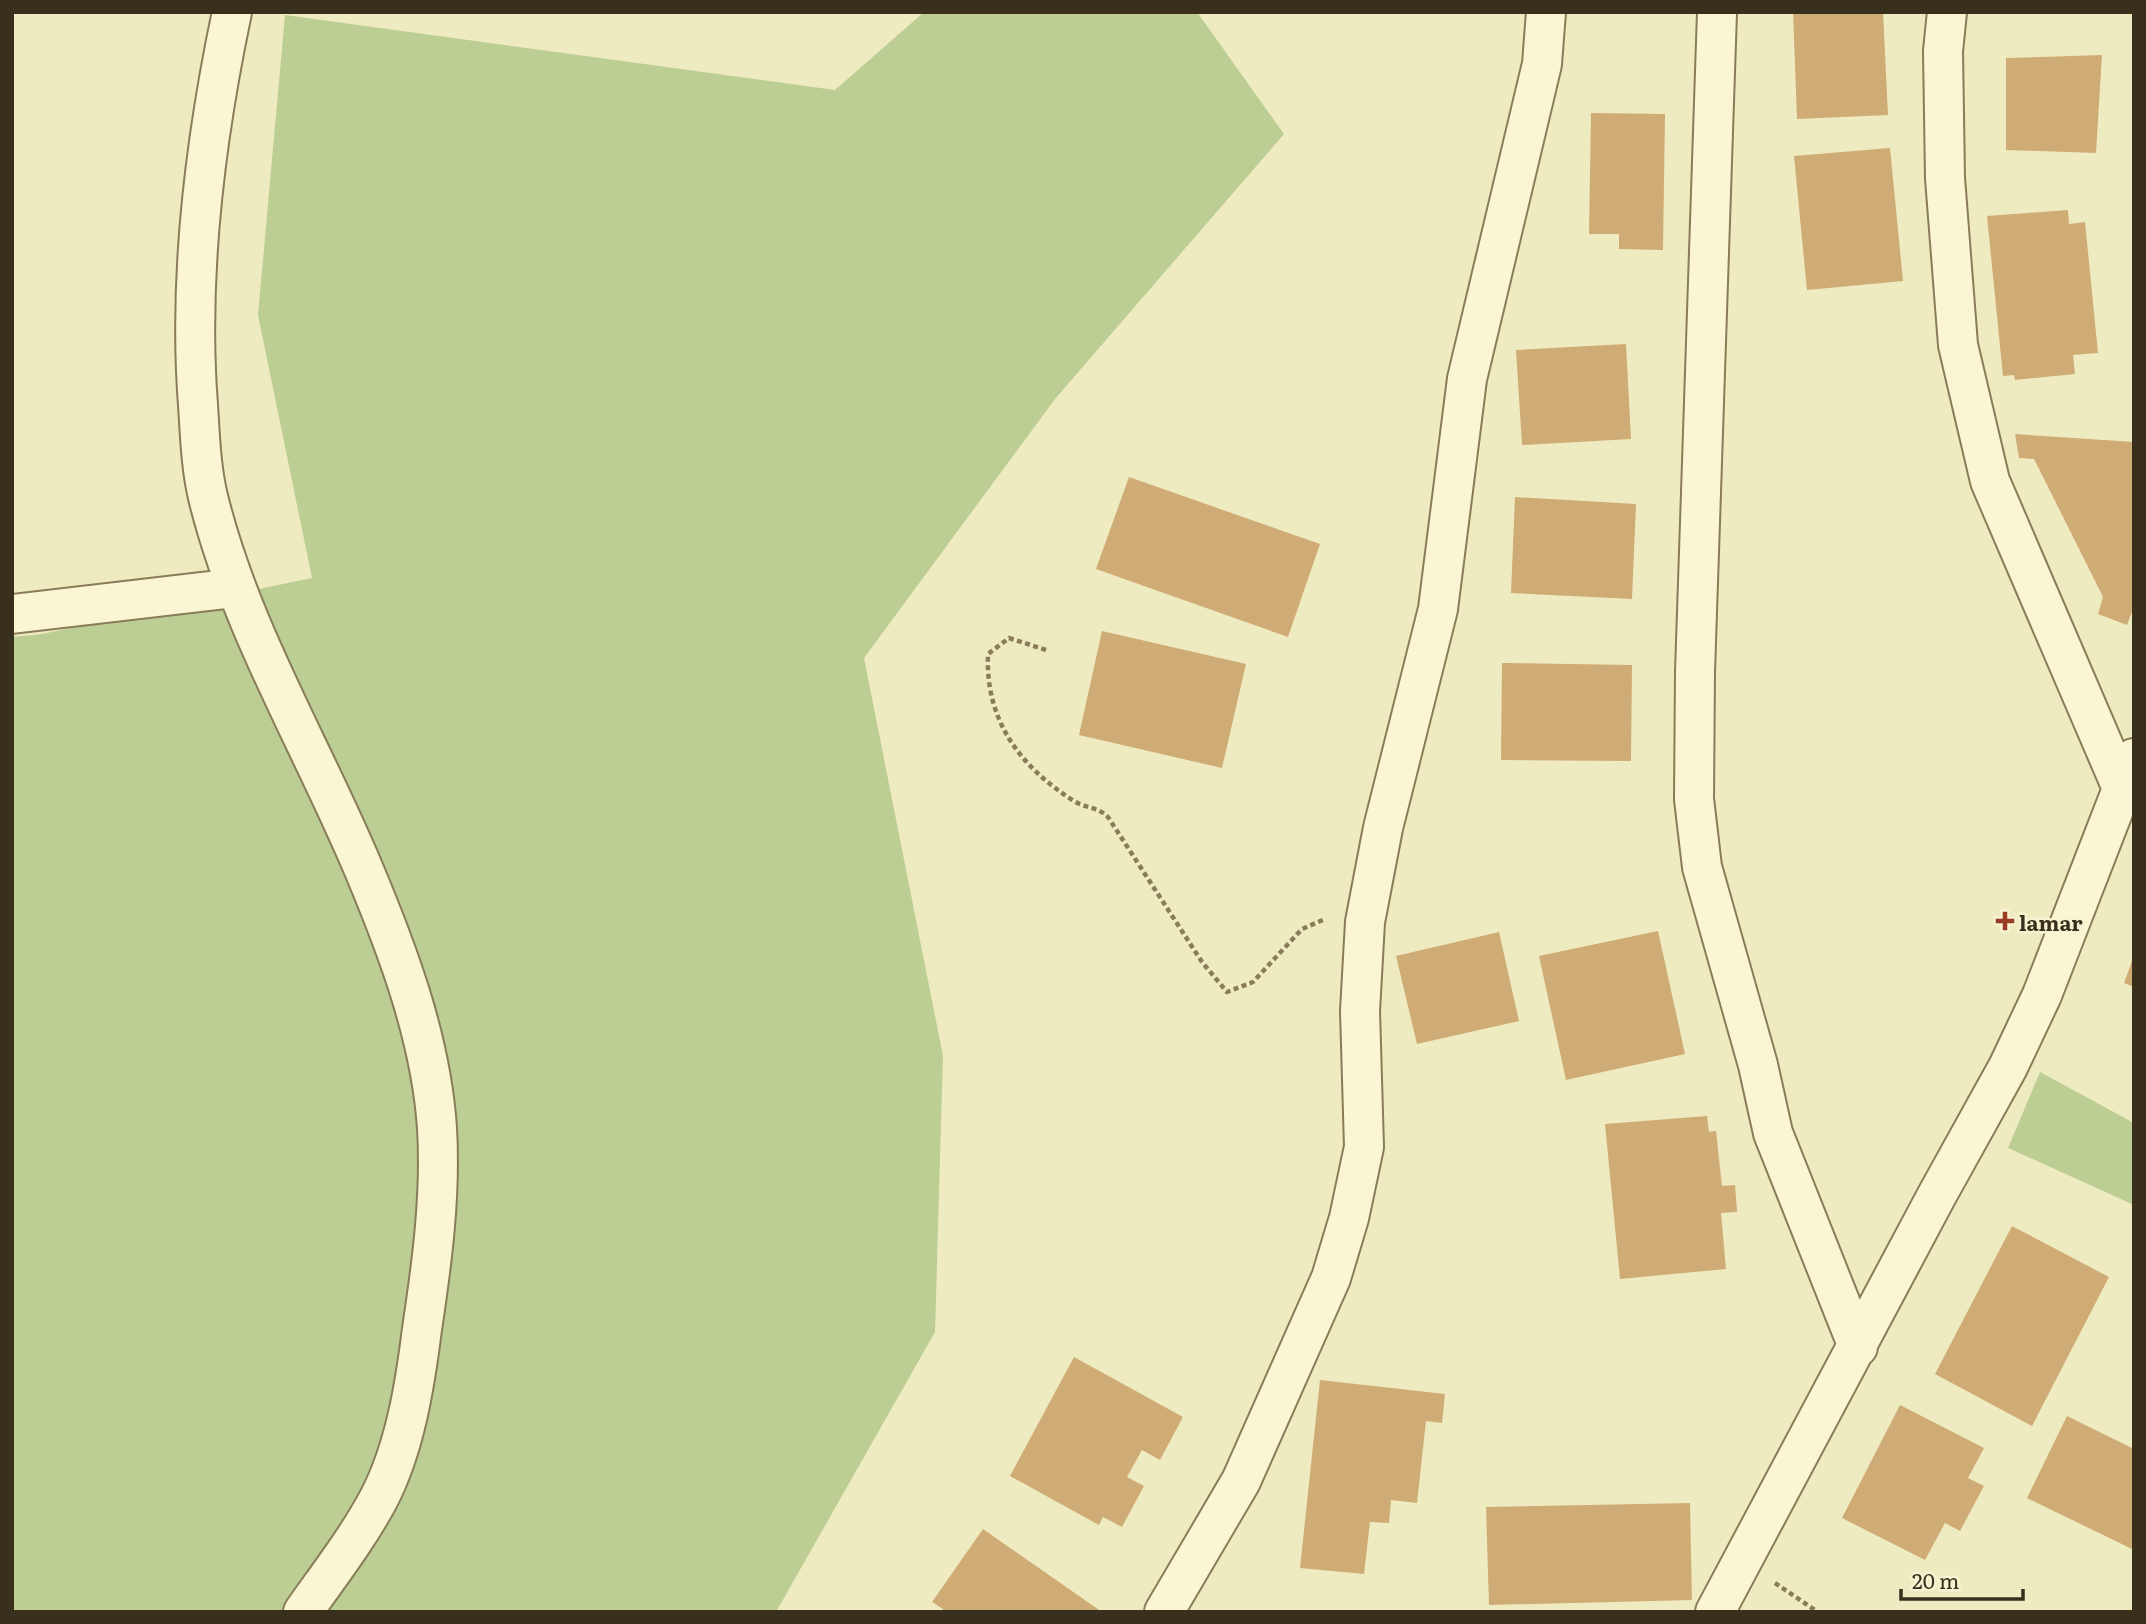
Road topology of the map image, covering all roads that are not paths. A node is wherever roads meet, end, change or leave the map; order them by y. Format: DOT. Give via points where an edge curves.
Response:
graph roads {
  1 [pos="232,12"];
  2 [pos="1546,12"];
  3 [pos="1717,12"];
  4 [pos="1947,12"];
  5 [pos="235,588"];
  6 [pos="12,614"];
  7 [pos="2128,772"];
  8 [pos="1858,1347"];
  9 [pos="303,1612"];
  10 [pos="1164,1612"];
  11 [pos="1715,1612"];
  1 -- 5 [label="street" via="206,161 193,349 208,494"];
  2 -- 10 [label="street" via="1542,64 1467,379 1438,609 1383,828 1365,922 1360,1012 1364,1147 1349,1218 1331,1278 1241,1481"];
  3 -- 8 [label="street" via="1694,799 1702,867 1773,1133"];
  4 -- 7 [label="street" via="1945,178 1958,345 1990,481"];
  5 -- 6 [label="street"];
  5 -- 9 [label="street" via="364,870 402,968 426,1054 437,1126 429,1283 414,1387 400,1443 380,1497"];
  7 -- 8 [label="street" via="2008,1067"];
  8 -- 11 [label="street"];
}
